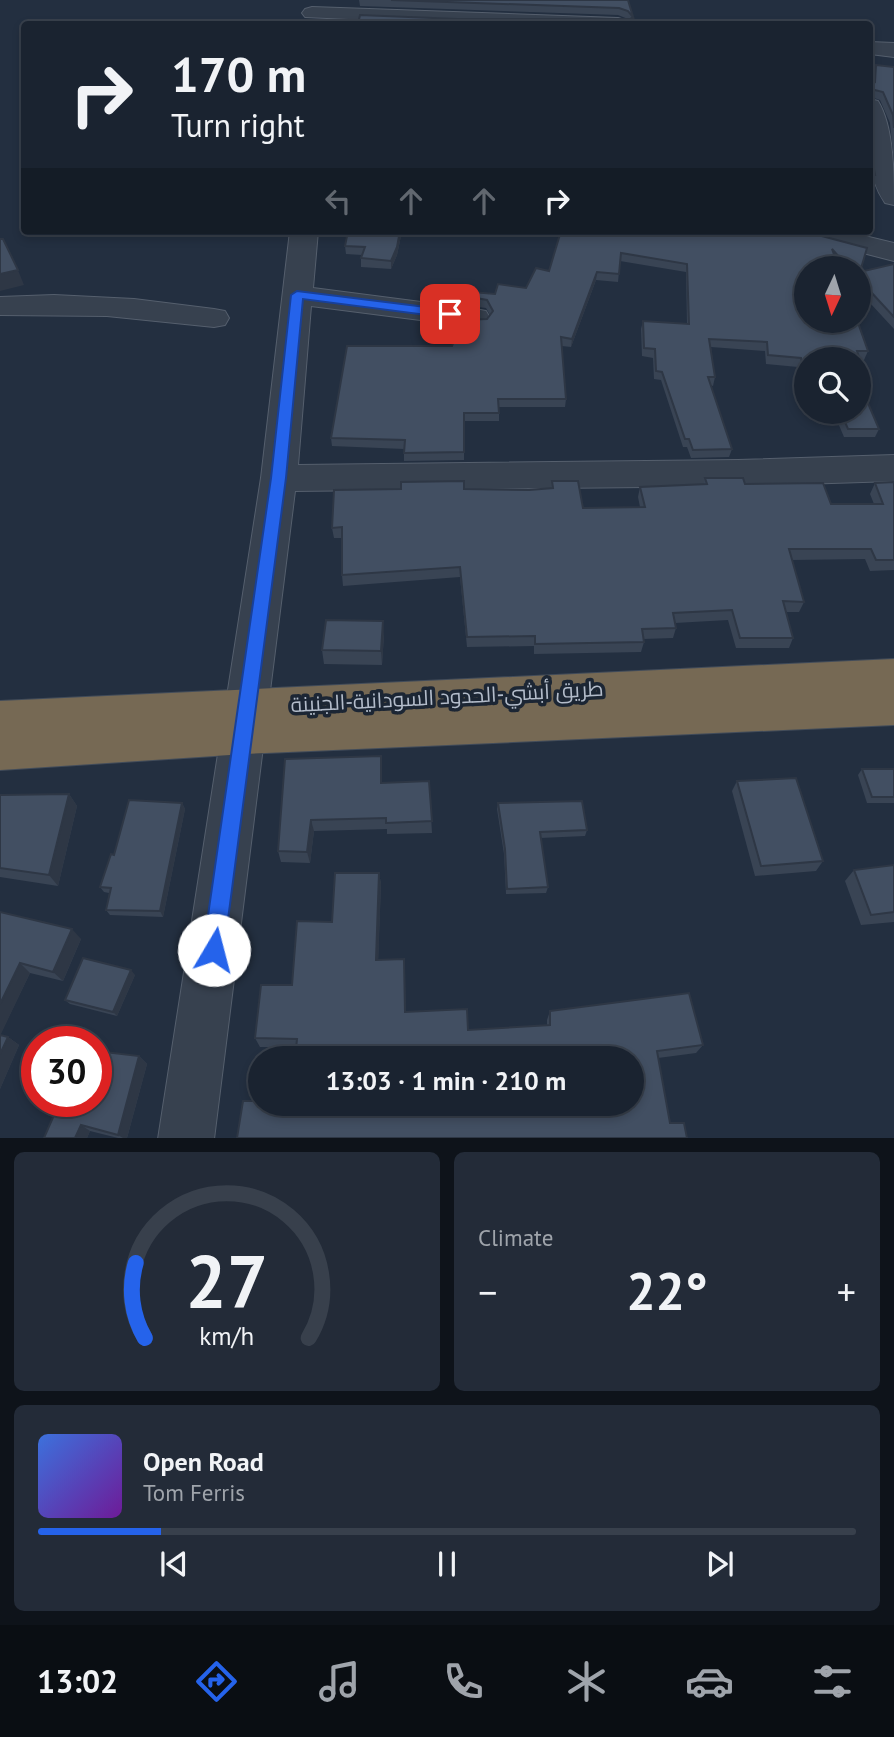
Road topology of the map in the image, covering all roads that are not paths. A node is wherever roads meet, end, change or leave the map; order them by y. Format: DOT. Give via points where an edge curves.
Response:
graph roads {
  1 [pos="312,12"];
  2 [pos="542,21"];
  3 [pos="873,48"];
  4 [pos="894,50"];
  5 [pos="873,115"];
  6 [pos="894,197"];
  7 [pos="304,235"];
  8 [pos="827,235"];
  9 [pos="894,252"];
  10 [pos="297,295"];
  11 [pos="0,306"];
  12 [pos="214,318"];
  13 [pos="475,318"];
  14 [pos="894,468"];
  15 [pos="279,478"];
  16 [pos="894,677"];
  17 [pos="894,706"];
  18 [pos="246,721"];
  19 [pos="3,735"];
  20 [pos="186,1138"];
  1 -- 2 [label="street"];
  3 -- 4 [label="street"];
  5 -- 6 [label="street" via="883,171"];
  7 -- 10 [label="street"];
  8 -- 9 [label="street"];
  10 -- 13 [label="street"];
  10 -- 15 [label="street"];
  11 -- 12 [label="street" via="115,305"];
  14 -- 15 [label="street"];
  15 -- 18 [label="street"];
  16 -- 18 [label="highway, طريق أبشي-الحدود السودانية-الجنينة"];
  17 -- 18 [label="highway"];
  18 -- 19 [label="highway"];
  18 -- 20 [label="street"];
}
